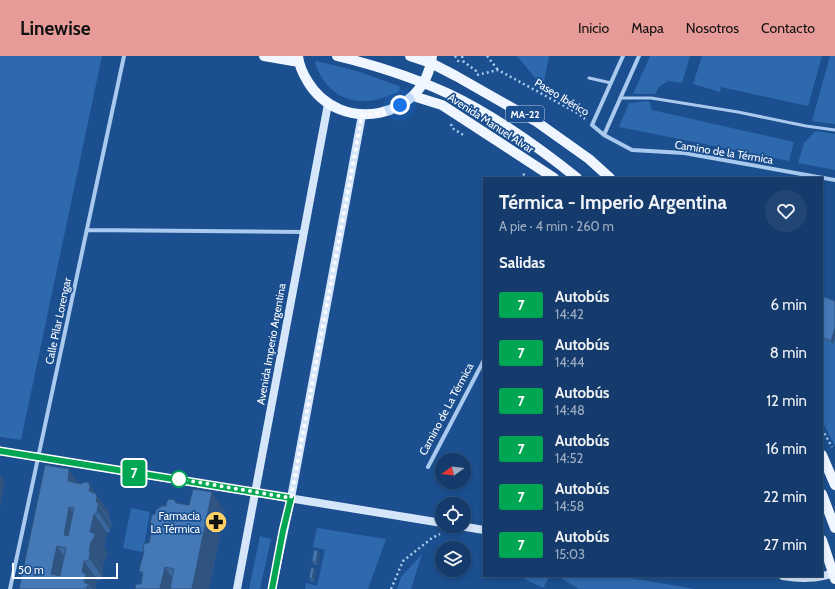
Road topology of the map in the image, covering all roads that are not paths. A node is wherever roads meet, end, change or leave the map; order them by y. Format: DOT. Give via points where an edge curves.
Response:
graph roads {
  1 [pos="124,56"];
  2 [pos="264,56"];
  3 [pos="337,56"];
  4 [pos="410,56"];
  5 [pos="623,56"];
  6 [pos="639,56"];
  7 [pos="299,59"];
  8 [pos="432,60"];
  9 [pos="589,78"];
  10 [pos="611,83"];
  11 [pos="423,84"];
  12 [pos="413,96"];
  13 [pos="620,98"];
  14 [pos="328,104"];
  15 [pos="362,115"];
  16 [pos="592,125"];
  17 [pos="835,130"];
  18 [pos="604,135"];
  19 [pos="552,177"];
  20 [pos="576,177"];
  21 [pos="609,177"];
  22 [pos="818,177"];
  23 [pos="823,178"];
  24 [pos="835,180"];
  25 [pos="87,230"];
  26 [pos="303,232"];
  27 [pos="483,362"];
  28 [pos="0,451"];
  29 [pos="823,457"];
  30 [pos="37,458"];
  31 [pos="428,467"];
  32 [pos="835,485"];
  33 [pos="255,492"];
  34 [pos="823,497"];
  35 [pos="291,498"];
  36 [pos="435,522"];
  37 [pos="471,528"];
  38 [pos="835,528"];
  39 [pos="483,530"];
  40 [pos="823,543"];
  41 [pos="834,576"];
  42 [pos="789,577"];
  43 [pos="821,577"];
  44 [pos="823,577"];
  45 [pos="10,589"];
  46 [pos="237,589"];
  47 [pos="272,589"];
  1 -- 25 [label="street, Calle Pilar Lorengar"];
  2 -- 7 [label="main road"];
  3 -- 11 [label="main road, MA-22" via="365,63"];
  4 -- 8 [label="main road, MA-22"];
  5 -- 10 [label="street, Paseo Ibérico"];
  6 -- 13 [label="street"];
  7 -- 14 [label="main road" via="303,73 313,90"];
  8 -- 11 [label="main road"];
  8 -- 21 [label="main road, Avenida Manuel Alvar / MA-22" via="537,122 589,159"];
  9 -- 10 [label="lane"];
  10 -- 16 [label="street, Paseo Ibérico"];
  11 -- 12 [label="main road"];
  11 -- 20 [label="main road, Avenida Manuel Alvar / MA-22" via="447,93 506,126"];
  12 -- 15 [label="main road" via="383,113"];
  12 -- 19 [label="main road, Avenida Manuel Alvar" via="442,105"];
  13 -- 17 [label="lane" via="651,98"];
  13 -- 18 [label="street"];
  14 -- 15 [label="main road" via="344,112"];
  14 -- 26 [label="street, Avenida Imperio Argentina"];
  15 -- 35 [label="street"];
  16 -- 18 [label="street, Camino de la Térmica"];
  18 -- 22 [label="street, Camino de la Térmica" via="632,150 684,153"];
  23 -- 24 [label="street, Camino de la Térmica"];
  25 -- 26 [label="street"];
  25 -- 30 [label="street, Calle Pilar Lorengar"];
  26 -- 33 [label="street, Avenida Imperio Argentina"];
  27 -- 31 [label="street, Camino de La Térmica"];
  28 -- 30 [label="street"];
  29 -- 32 [label="main road"];
  30 -- 33 [label="street"];
  30 -- 45 [label="street, Calle Pilar Lorengar"];
  33 -- 35 [label="street"];
  33 -- 46 [label="street, Avenida Imperio Argentina"];
  34 -- 38 [label="main road"];
  35 -- 36 [label="street"];
  35 -- 47 [label="street"];
  37 -- 39 [label="street"];
  40 -- 41 [label="main road"];
  41 -- 44 [label="street"];
  42 -- 43 [label="street"];
}
